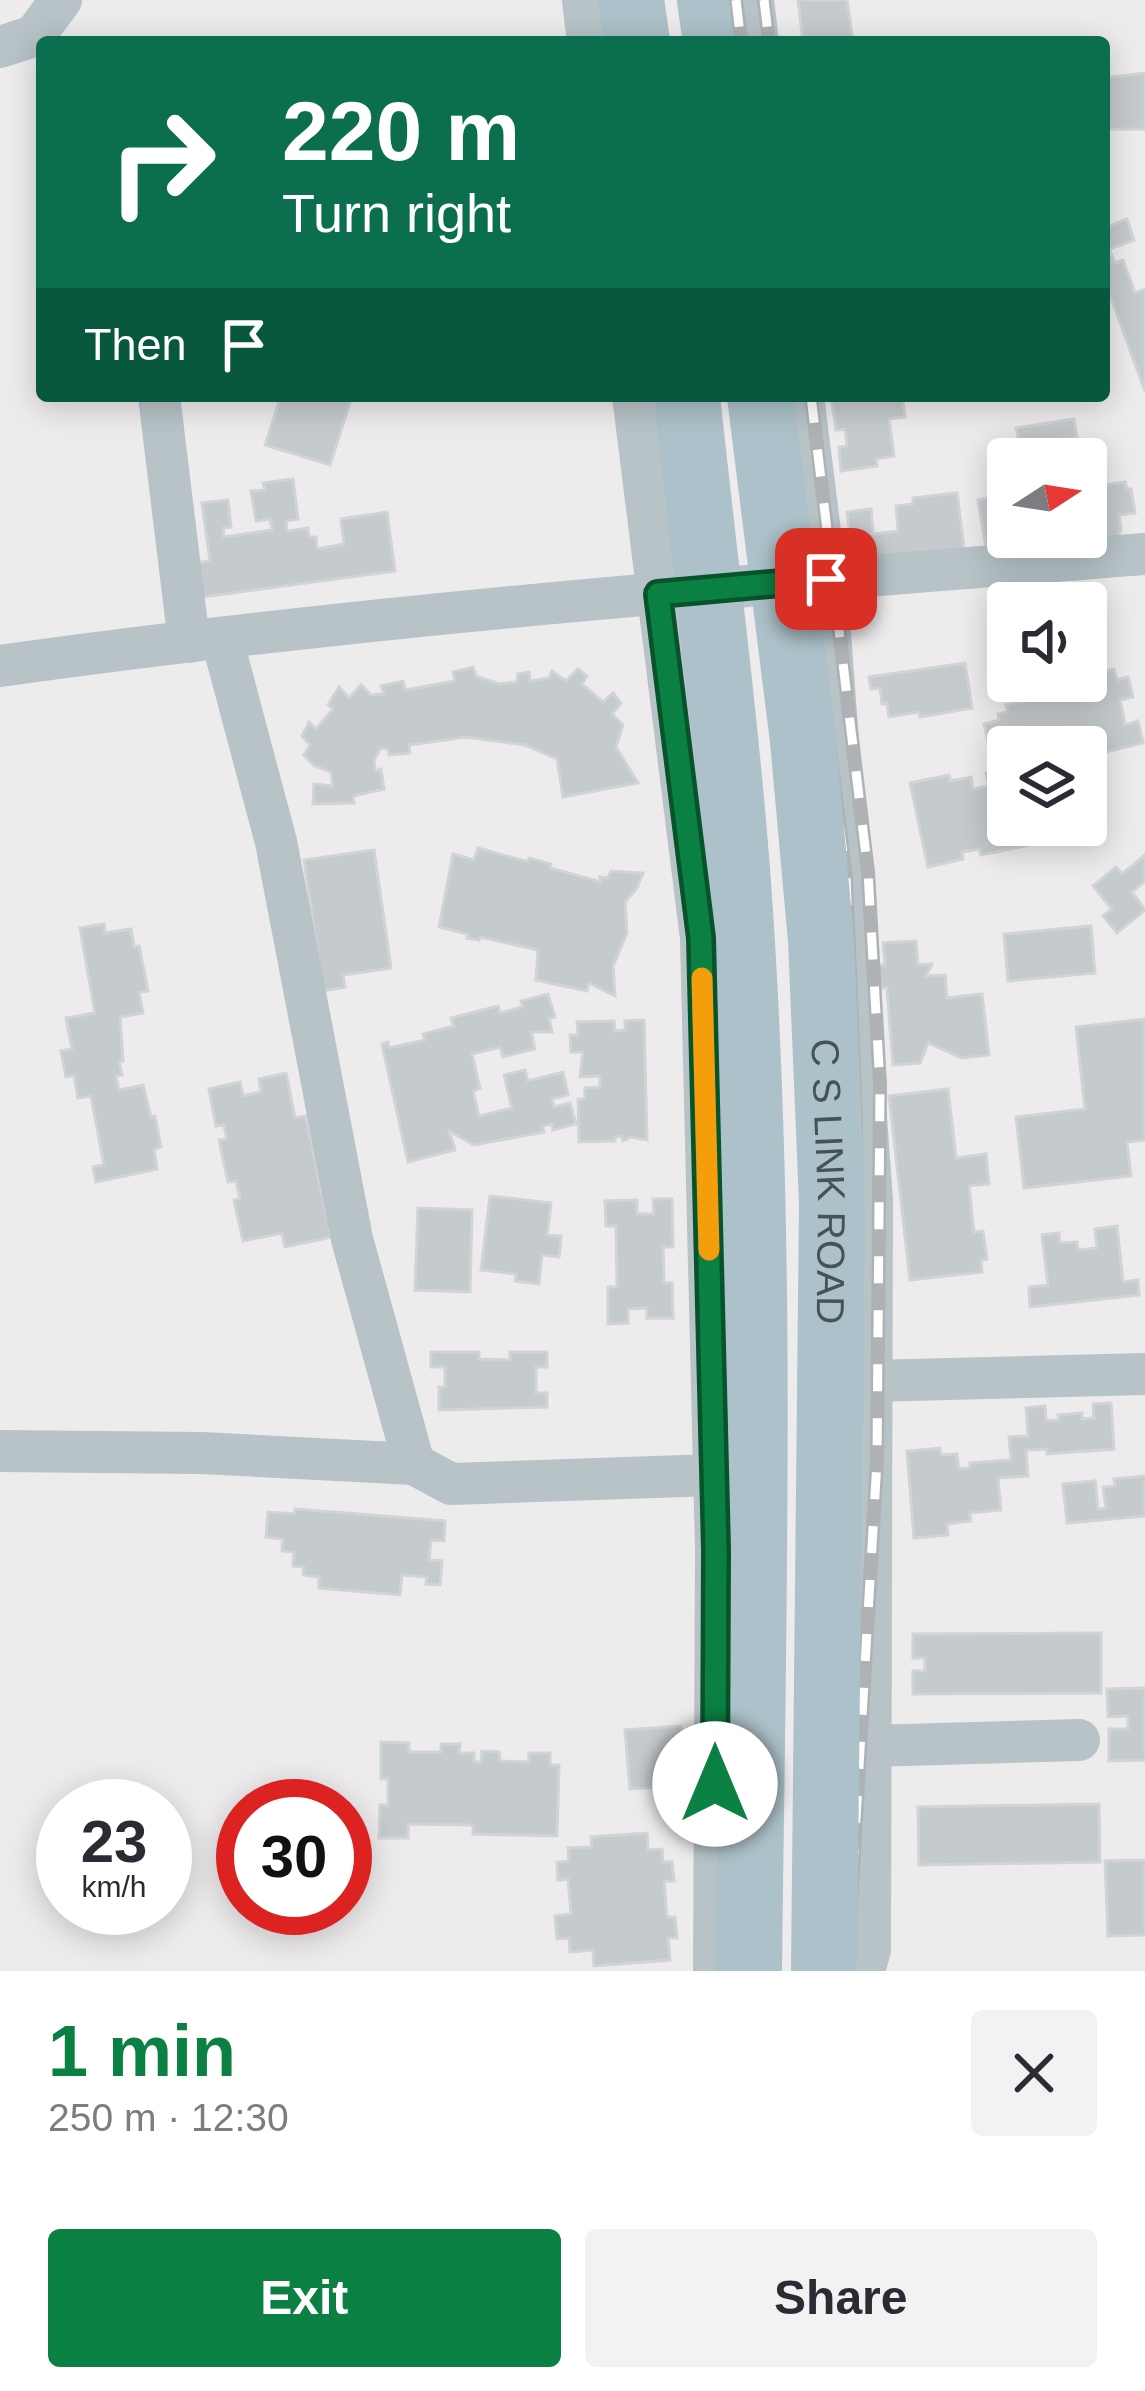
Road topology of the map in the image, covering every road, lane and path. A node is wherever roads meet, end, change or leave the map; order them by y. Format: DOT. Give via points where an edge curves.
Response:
graph roads {
  1 [pos="61,0"];
  2 [pos="583,0"];
  3 [pos="631,0"];
  4 [pos="710,0"];
  5 [pos="753,0"];
  6 [pos="587,36"];
  7 [pos="636,36"];
  8 [pos="715,36"];
  9 [pos="757,36"];
  10 [pos="0,47"];
  11 [pos="160,402"];
  12 [pos="634,402"];
  13 [pos="688,402"];
  14 [pos="761,402"];
  15 [pos="804,402"];
  16 [pos="1145,554"];
  17 [pos="826,579"];
  18 [pos="658,594"];
  19 [pos="205,640"];
  20 [pos="0,667"];
  21 [pos="1145,1374"];
  22 [pos="871,1381"];
  23 [pos="0,1451"];
  24 [pos="414,1464"];
  25 [pos="714,1475"];
  26 [pos="1079,1740"];
  27 [pos="871,1746"];
  28 [pos="714,1971"];
  29 [pos="749,1971"];
  30 [pos="824,1971"];
  31 [pos="864,1971"];
  1 -- 10 [label="street" via="34,36"];
  2 -- 6 [label="street"];
  3 -- 7 [label="main road"];
  4 -- 8 [label="main road"];
  5 -- 9 [label="street"];
  11 -- 19 [label="street"];
  12 -- 18 [label="street"];
  13 -- 29 [label="main road, C S LINK ROAD, bridge" via="738,883 750,1175 757,1370"];
  14 -- 30 [label="main road, C S LINK ROAD, bridge" via="821,940 832,1202"];
  15 -- 17 [label="street"];
  16 -- 17 [label="street"];
  17 -- 18 [label="street"];
  17 -- 22 [label="street" via="872,1198"];
  18 -- 19 [label="street"];
  18 -- 25 [label="street" via="701,938"];
  19 -- 20 [label="street"];
  19 -- 24 [label="street" via="275,842 352,1239"];
  21 -- 22 [label="street"];
  22 -- 27 [label="street"];
  23 -- 24 [label="street"];
  24 -- 25 [label="street" via="451,1484"];
  25 -- 28 [label="street"];
  26 -- 27 [label="street"];
  27 -- 31 [label="street"];
}
